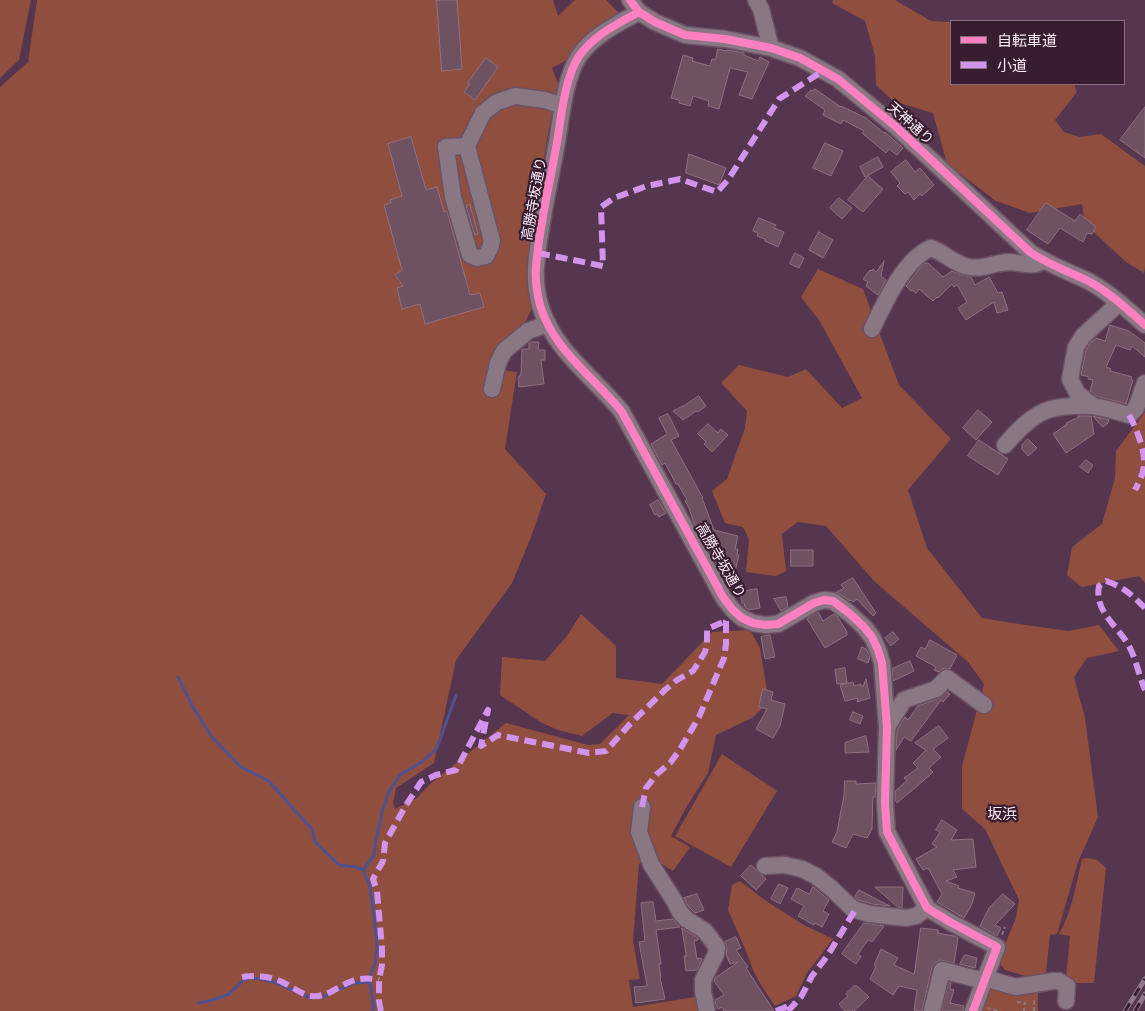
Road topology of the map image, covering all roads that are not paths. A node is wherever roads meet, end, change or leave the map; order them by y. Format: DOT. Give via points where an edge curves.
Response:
graph roads {
  1 [pos="756,0"];
  2 [pos="635,6"];
  3 [pos="771,48"];
  4 [pos="564,106"];
  5 [pos="467,146"];
  6 [pos="1043,260"];
  7 [pos="1119,303"];
  8 [pos="548,324"];
  9 [pos="1145,325"];
  10 [pos="872,329"];
  11 [pos="1145,383"];
  12 [pos="492,389"];
  13 [pos="1093,406"];
  14 [pos="1005,445"];
  15 [pos="984,705"];
  16 [pos="887,728"];
  17 [pos="642,807"];
  18 [pos="765,866"];
  19 [pos="927,908"];
  20 [pos="985,979"];
  21 [pos="1066,1001"];
  22 [pos="978,1009"];
  23 [pos="707,1011"];
  24 [pos="932,1011"];
  1 -- 3 [label="street"];
  2 -- 3 [label="street, 天神通り" via="655,22 685,35"];
  2 -- 4 [label="street, 高勝寺坂通り" via="599,35 579,57 570,76"];
  3 -- 6 [label="street, 天神通り" via="800,58 838,79 895,126 1030,252"];
  4 -- 5 [label="street" via="515,96 497,102 483,112"];
  4 -- 8 [label="street, 高勝寺坂通り" via="536,268 540,304"];
  5 -- 5 [label="street" via="446,147 453,197 470,255 477,258 486,256 492,241"];
  6 -- 7 [label="street, 天神通り" via="1091,283"];
  6 -- 10 [label="street" via="1036,264 1011,262 980,268 953,261 936,249 923,251 904,271"];
  7 -- 9 [label="street, 天神通り"];
  7 -- 13 [label="street" via="1083,336 1076,348 1070,379 1077,393"];
  8 -- 12 [label="street" via="528,331 504,351"];
  8 -- 16 [label="street, 高勝寺坂通り" via="566,353 622,412 723,597 742,618 753,623 778,624 824,600 849,613 872,636 882,663"];
  11 -- 13 [label="street" via="1136,408 1129,415"];
  13 -- 14 [label="street" via="1056,407 1040,413 1016,431"];
  15 -- 16 [label="street" via="947,678 936,689 904,700"];
  16 -- 19 [label="street, 高勝寺坂通り" via="885,803 888,832"];
  17 -- 23 [label="street" via="639,832 651,864 680,912 706,931 717,947 703,980"];
  18 -- 19 [label="street" via="785,865 802,869 831,888 852,909 870,914 906,918"];
  19 -- 20 [label="street" via="997,947"];
  20 -- 21 [label="street" via="1016,987 1059,981 1067,986"];
  20 -- 22 [label="street"];
  20 -- 24 [label="street" via="942,970"];
}
